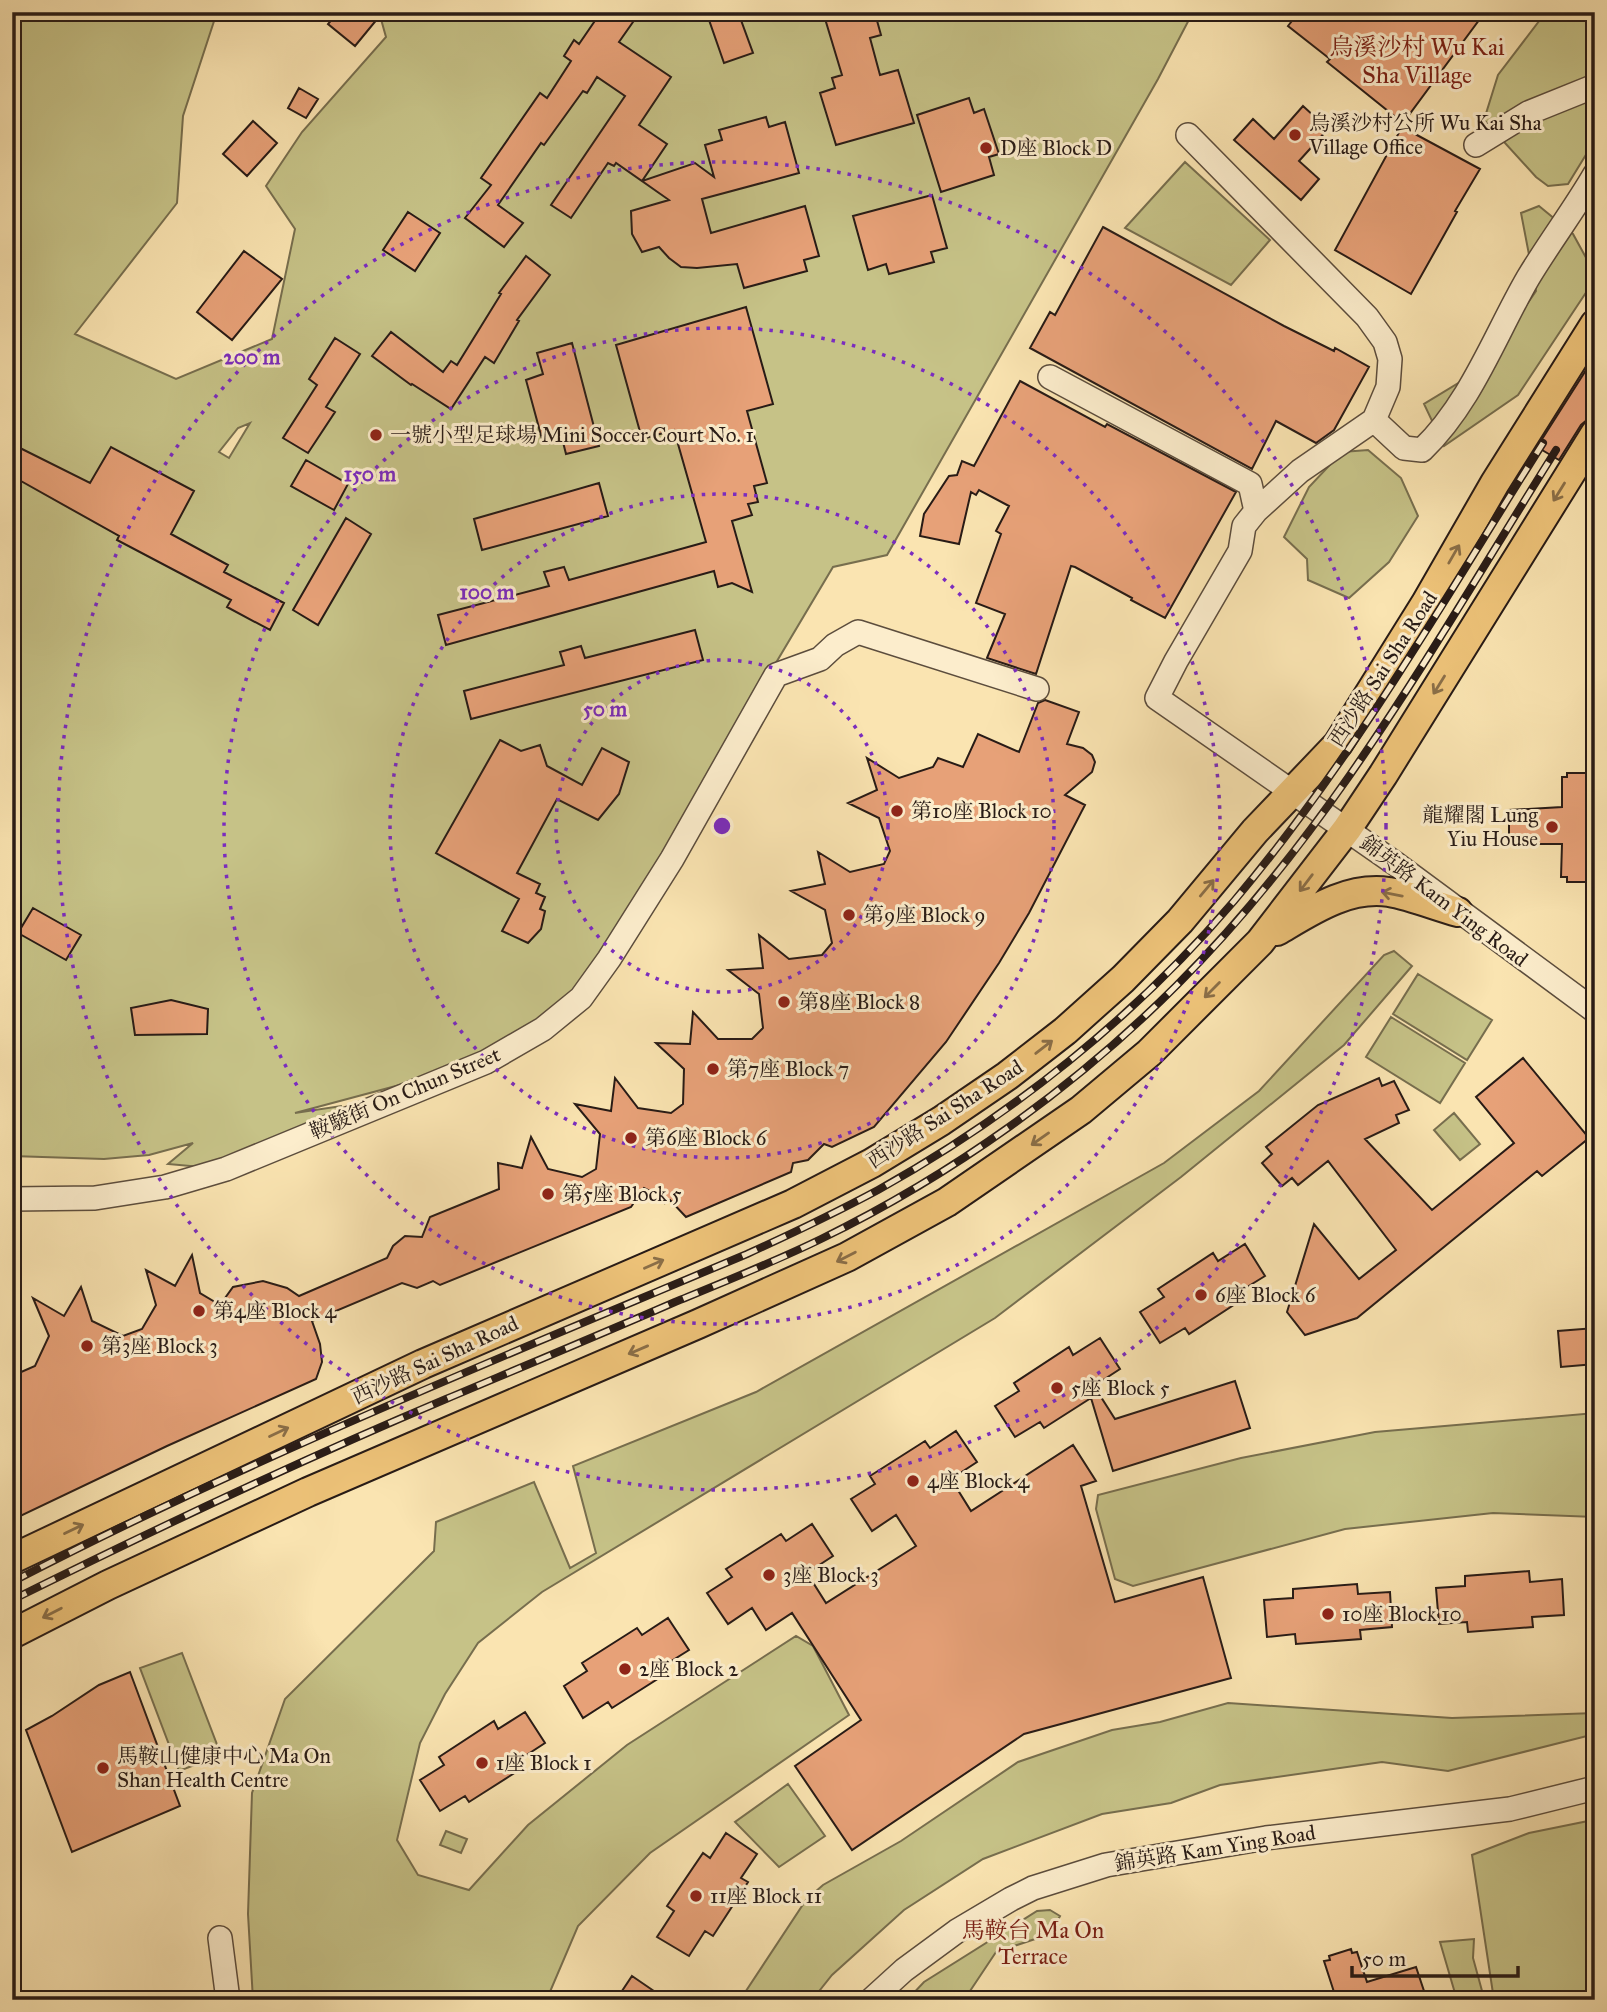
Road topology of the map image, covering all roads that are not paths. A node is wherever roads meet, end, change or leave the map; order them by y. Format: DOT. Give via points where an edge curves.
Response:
graph roads {
  1 [pos="1595,86"];
  2 [pos="1188,135"];
  3 [pos="1476,145"];
  4 [pos="1595,174"];
  5 [pos="1595,324"];
  6 [pos="1050,377"];
  7 [pos="1374,420"];
  8 [pos="1595,434"];
  9 [pos="1256,511"];
  10 [pos="1037,690"];
  11 [pos="1293,792"];
  12 [pos="1347,829"];
  13 [pos="1458,912"];
  14 [pos="1260,942"];
  15 [pos="1595,1011"];
  16 [pos="12,1199"];
  17 [pos="12,1559"];
  18 [pos="12,1634"];
  19 [pos="1595,1788"];
  20 [pos="220,1938"];
  21 [pos="228,2000"];
  22 [pos="872,2000"];
  1 -- 3 [label="street" via="1528,113"];
  2 -- 7 [label="street" via="1367,317 1385,342 1390,359 1388,387"];
  4 -- 7 [label="street" via="1435,438 1422,450 1404,448"];
  11 -- 5 [label="main road, 西沙路 Sai Sha Road, one-way" via="1338,744"];
  6 -- 9 [label="street" via="1250,484"];
  7 -- 9 [label="street" via="1300,471"];
  8 -- 12 [label="main road, one-way"];
  9 -- 11 [label="street, 錦英路 Kam Ying Road" via="1244,526 1240,551 1157,698"];
  10 -- 16 [label="street, 鞍駿街 On Chun Street" via="858,632 820,659 776,675 672,859 609,959 581,998 543,1029 486,1062 226,1169 165,1187 95,1198"];
  11 -- 12 [label="street, 錦英路 Kam Ying Road"];
  17 -- 11 [label="main road, 西沙路 Sai Sha Road, one-way" via="423,1364 793,1204 873,1163 1007,1076 1065,1031 1170,930"];
  12 -- 13 [label="street, 錦英路 Kam Ying Road"];
  12 -- 14 [label="main road, one-way"];
  13 -- 14 [label="main road, one-way" via="1389,892 1363,891 1315,907"];
  13 -- 15 [label="street, 錦英路 Kam Ying Road"];
  14 -- 18 [label="main road, one-way" via="1149,1054 1081,1110 947,1202 869,1245 308,1492"];
  19 -- 22 [label="street, 錦英路 Kam Ying Road" via="1510,1809 1266,1838 1106,1865 1011,1899 957,1931"];
  20 -- 21 [label="street"];
}
